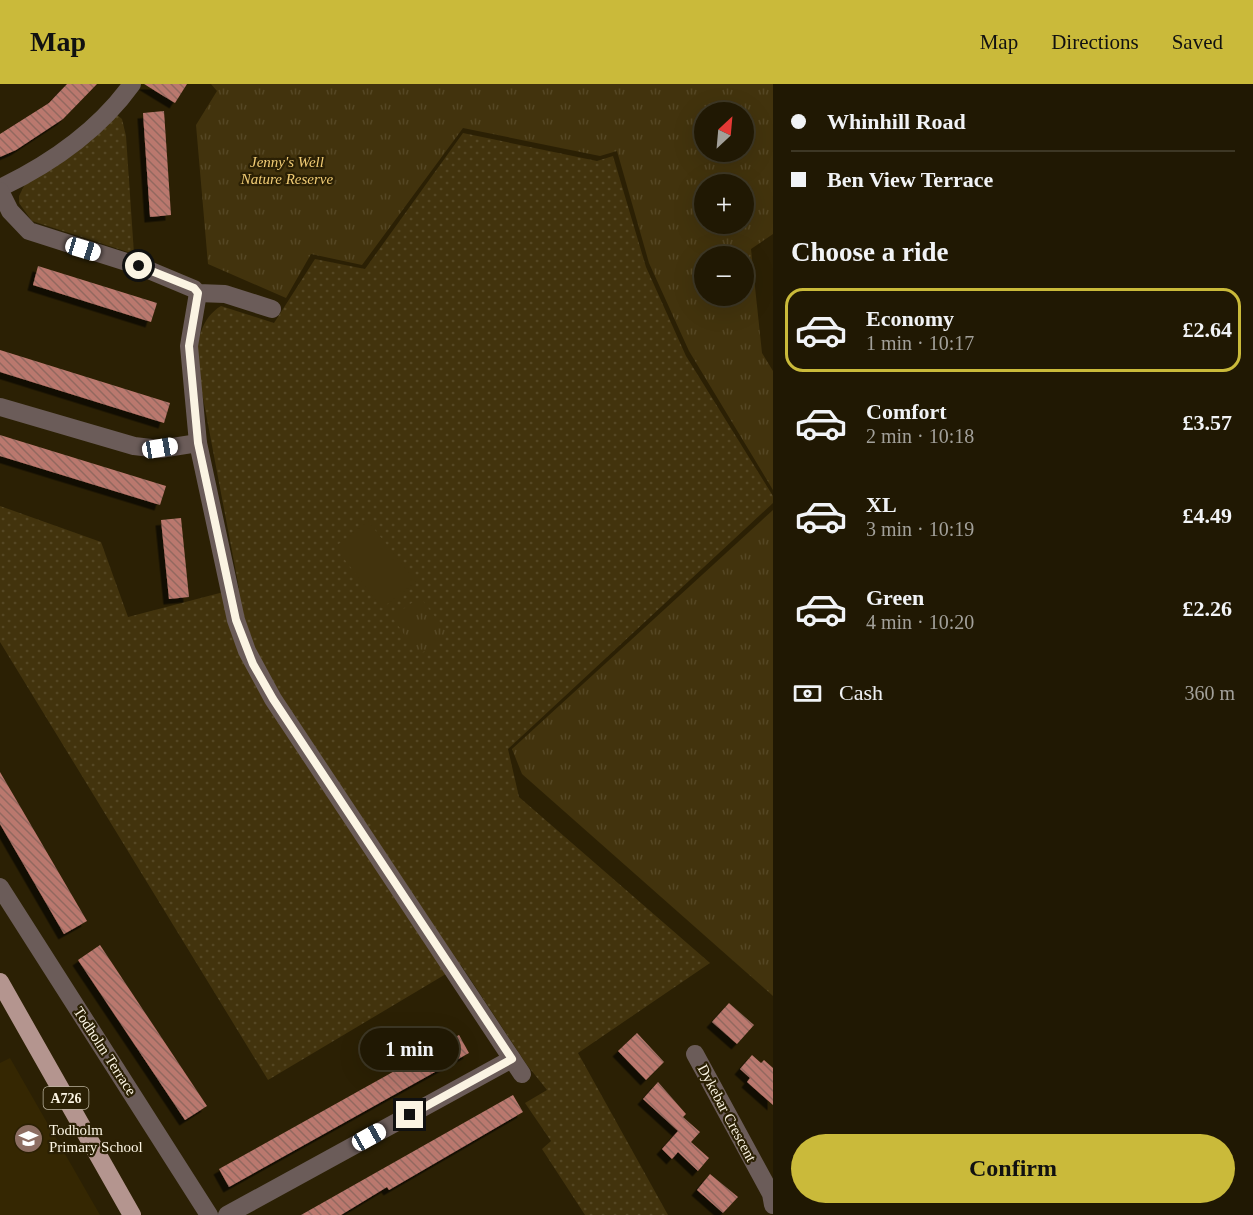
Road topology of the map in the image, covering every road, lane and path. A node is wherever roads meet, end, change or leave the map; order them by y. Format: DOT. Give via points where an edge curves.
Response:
graph roads {
  1 [pos="132,84"];
  2 [pos="0,189"];
  3 [pos="198,293"];
  4 [pos="272,309"];
  5 [pos="0,407"];
  6 [pos="198,443"];
  7 [pos="0,887"];
  8 [pos="0,982"];
  9 [pos="695,1054"];
  10 [pos="773,1205"];
  11 [pos="132,1215"];
  12 [pos="209,1215"];
  13 [pos="227,1215"];
  1 -- 2 [label="street" via="75,142"];
  2 -- 3 [label="street" via="10,211 29,231 139,266"];
  3 -- 4 [label="street" via="225,294"];
  3 -- 6 [label="street" via="189,346"];
  5 -- 6 [label="street" via="134,446 160,448"];
  6 -- 13 [label="street" via="236,620 259,677 517,1067"];
  7 -- 12 [label="street, Todholm Terrace"];
  8 -- 11 [label="main road, A726"];
  9 -- 10 [label="street, Dykebar Crescent" via="771,1194"];
}
